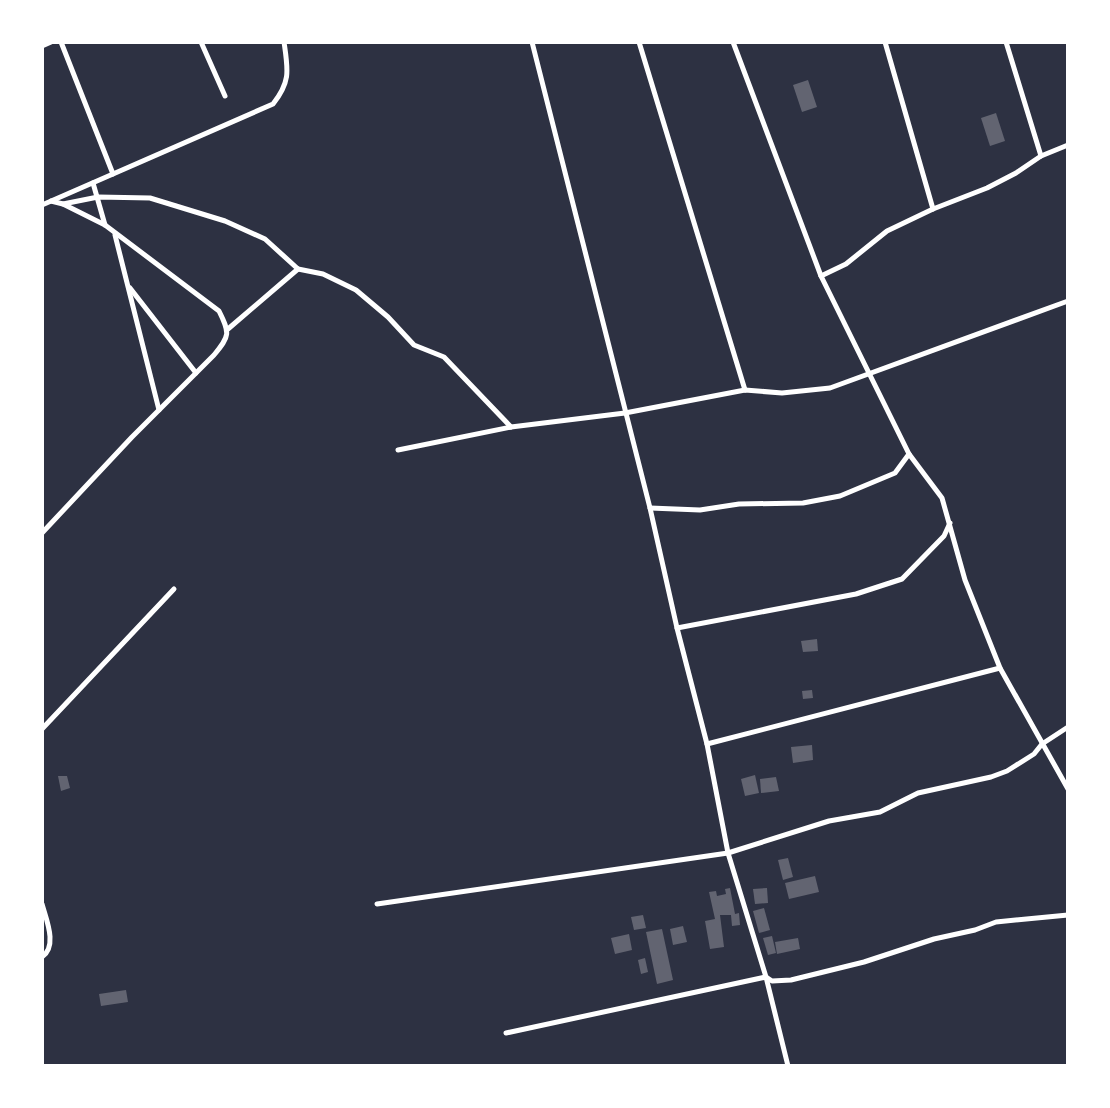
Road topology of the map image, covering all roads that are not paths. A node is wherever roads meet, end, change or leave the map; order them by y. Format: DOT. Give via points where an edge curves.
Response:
graph roads {
  1 [pos="51,42"];
  2 [pos="61,42"];
  3 [pos="201,42"];
  4 [pos="284,42"];
  5 [pos="532,42"];
  6 [pos="639,42"];
  7 [pos="733,42"];
  8 [pos="885,42"];
  9 [pos="1006,42"];
  10 [pos="42,46"];
  11 [pos="225,96"];
  12 [pos="1068,145"];
  13 [pos="1041,156"];
  14 [pos="113,174"];
  15 [pos="93,183"];
  16 [pos="98,197"];
  17 [pos="51,201"];
  18 [pos="63,204"];
  19 [pos="42,205"];
  20 [pos="933,209"];
  21 [pos="105,225"];
  22 [pos="115,234"];
  23 [pos="298,269"];
  24 [pos="821,276"];
  25 [pos="128,286"];
  26 [pos="1068,301"];
  27 [pos="228,329"];
  28 [pos="196,373"];
  29 [pos="868,375"];
  30 [pos="745,390"];
  31 [pos="159,410"];
  32 [pos="625,413"];
  33 [pos="511,426"];
  34 [pos="398,450"];
  35 [pos="909,454"];
  36 [pos="650,508"];
  37 [pos="950,523"];
  38 [pos="42,533"];
  39 [pos="174,589"];
  40 [pos="677,628"];
  41 [pos="1000,668"];
  42 [pos="1068,727"];
  43 [pos="42,729"];
  44 [pos="707,744"];
  45 [pos="1042,744"];
  46 [pos="1068,790"];
  47 [pos="728,853"];
  48 [pos="42,904"];
  49 [pos="377,904"];
  50 [pos="1068,914"];
  51 [pos="42,957"];
  52 [pos="766,976"];
  53 [pos="506,1033"];
  54 [pos="788,1066"];
  1 -- 10 [label="street"];
  2 -- 14 [label="street"];
  3 -- 11 [label="street"];
  4 -- 14 [label="street" via="288,78 283,92 273,104"];
  5 -- 32 [label="street"];
  6 -- 30 [label="street"];
  7 -- 24 [label="street"];
  8 -- 20 [label="street"];
  9 -- 13 [label="street"];
  12 -- 13 [label="street"];
  13 -- 20 [label="street" via="987,188"];
  14 -- 15 [label="street"];
  15 -- 16 [label="street"];
  15 -- 17 [label="street"];
  16 -- 18 [label="street"];
  16 -- 21 [label="street"];
  16 -- 23 [label="street" via="150,198 225,221 265,239"];
  17 -- 18 [label="street"];
  17 -- 19 [label="street"];
  18 -- 21 [label="street"];
  20 -- 24 [label="street" via="887,231 846,264"];
  21 -- 22 [label="street"];
  22 -- 25 [label="street"];
  22 -- 27 [label="street" via="219,312"];
  23 -- 27 [label="street"];
  23 -- 33 [label="street" via="323,274 356,290 414,345 444,357"];
  24 -- 29 [label="street"];
  25 -- 28 [label="street"];
  25 -- 31 [label="street"];
  26 -- 29 [label="street"];
  27 -- 28 [label="street" via="226,341"];
  28 -- 31 [label="street"];
  29 -- 30 [label="street" via="830,388 782,393"];
  29 -- 35 [label="street"];
  30 -- 32 [label="street"];
  31 -- 38 [label="street"];
  32 -- 33 [label="street"];
  32 -- 36 [label="street"];
  33 -- 34 [label="street"];
  35 -- 36 [label="street" via="895,473 840,496 803,503 738,504 700,510"];
  35 -- 37 [label="street" via="942,498"];
  36 -- 40 [label="street"];
  37 -- 40 [label="street" via="944,536 902,579 856,594"];
  37 -- 41 [label="street" via="965,580"];
  39 -- 43 [label="street"];
  40 -- 44 [label="street"];
  41 -- 44 [label="street"];
  41 -- 45 [label="street"];
  42 -- 45 [label="street"];
  44 -- 47 [label="street"];
  45 -- 46 [label="street"];
  45 -- 47 [label="street" via="1034,754 991,777 918,793 880,812 828,820"];
  47 -- 49 [label="street"];
  47 -- 52 [label="street"];
  48 -- 51 [label="street" via="51,944 48,953"];
  50 -- 52 [label="street" via="996,922 864,962 791,980 772,981"];
  52 -- 53 [label="street"];
  52 -- 54 [label="street"];
}
